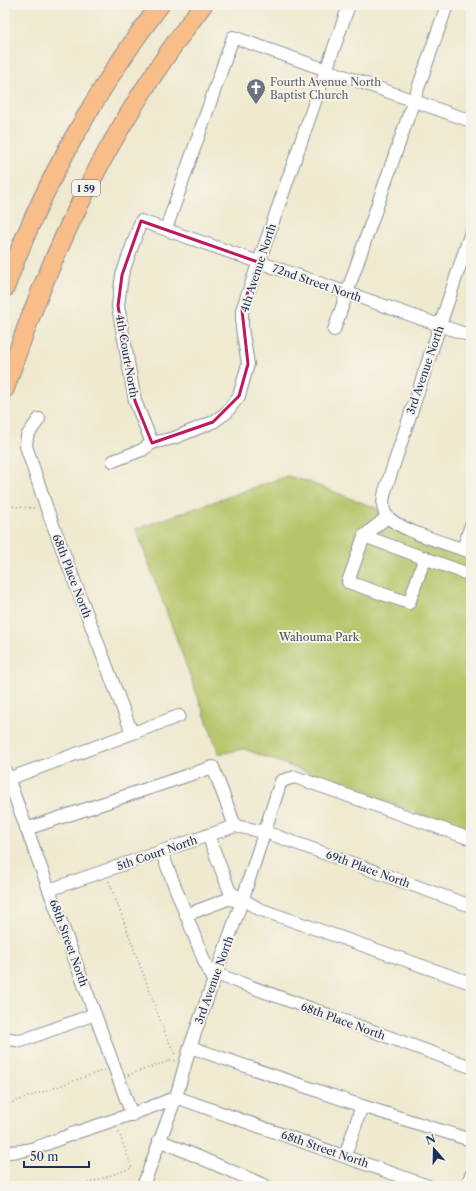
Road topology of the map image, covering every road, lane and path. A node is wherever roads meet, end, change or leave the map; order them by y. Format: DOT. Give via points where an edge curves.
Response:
graph roads {
  1 [pos="160,5"];
  2 [pos="203,5"];
  3 [pos="349,5"];
  4 [pos="447,5"];
  5 [pos="326,69"];
  6 [pos="414,101"];
  7 [pos="471,121"];
  8 [pos="141,222"];
  9 [pos="166,229"];
  10 [pos="471,232"];
  11 [pos="258,262"];
  12 [pos="5,288"];
  13 [pos="347,293"];
  14 [pos="440,325"];
  15 [pos="334,330"];
  16 [pos="471,336"];
  17 [pos="5,388"];
  18 [pos="39,419"];
  19 [pos="152,444"];
  20 [pos="113,461"];
  21 [pos="5,506"];
  22 [pos="47,509"];
  23 [pos="385,512"];
  24 [pos="471,525"];
  25 [pos="364,536"];
  26 [pos="467,550"];
  27 [pos="425,557"];
  28 [pos="471,575"];
  29 [pos="179,716"];
  30 [pos="132,734"];
  31 [pos="7,775"];
  32 [pos="235,826"];
  33 [pos="26,829"];
  34 [pos="264,832"];
  35 [pos="208,835"];
  36 [pos="471,839"];
  37 [pos="161,851"];
  38 [pos="105,871"];
  39 [pos="49,890"];
  40 [pos="242,901"];
  41 [pos="471,906"];
  42 [pos="186,915"];
  43 [pos="215,977"];
  44 [pos="471,983"];
  45 [pos="95,1014"];
  46 [pos="5,1038"];
  47 [pos="190,1047"];
  48 [pos="186,1063"];
  49 [pos="114,1067"];
  50 [pos="471,1067"];
  51 [pos="119,1079"];
  52 [pos="176,1098"];
  53 [pos="5,1105"];
  54 [pos="362,1106"];
  55 [pos="132,1115"];
  56 [pos="115,1121"];
  57 [pos="159,1140"];
  58 [pos="471,1140"];
  59 [pos="5,1152"];
  60 [pos="345,1156"];
  61 [pos="471,1175"];
  62 [pos="80,1186"];
  63 [pos="143,1186"];
  64 [pos="266,1186"];
  65 [pos="428,1186"];
  66 [pos="467,1186"];
  1 -- 12 [label="highway" via="136,37 49,183"];
  2 -- 17 [label="highway, I 59" via="146,84 88,183 53,258"];
  3 -- 5 [label="street, 4th Avenue North"];
  4 -- 6 [label="street"];
  5 -- 6 [label="street"];
  5 -- 9 [label="street" via="232,37"];
  5 -- 11 [label="street, 4th Avenue North"];
  6 -- 7 [label="street"];
  6 -- 13 [label="street"];
  8 -- 9 [label="street, 72nd Street North"];
  8 -- 19 [label="street, 4th Court North" via="122,275 118,306 135,401"];
  9 -- 11 [label="street, 72nd Street North"];
  10 -- 14 [label="street, 3rd Avenue North"];
  11 -- 13 [label="street, 72nd Street North"];
  11 -- 19 [label="street, 4th Avenue North" via="242,310 248,364 239,396 226,413 214,422"];
  13 -- 14 [label="street, 72nd Street North"];
  13 -- 15 [label="street"];
  14 -- 16 [label="street, 72nd Street North"];
  14 -- 23 [label="street, 3rd Avenue North" via="385,491 382,505"];
  18 -- 22 [label="street, 68th Place North" via="27,436 26,446"];
  19 -- 20 [label="street, 4th Avenue North"];
  21 -- 22 [label="path"];
  22 -- 30 [label="street, 68th Place North"];
  23 -- 25 [label="street"];
  23 -- 26 [label="street" via="399,525"];
  24 -- 26 [label="street"];
  25 -- 27 [label="street"];
  25 -- 27 [label="street" via="348,582 410,603"];
  27 -- 28 [label="street"];
  29 -- 30 [label="street"];
  30 -- 31 [label="street"];
  31 -- 33 [label="street, 68th Street North"];
  32 -- 33 [label="street" via="213,766"];
  32 -- 34 [label="street"];
  32 -- 35 [label="street, 5th Court North"];
  33 -- 39 [label="street, 68th Street North"];
  34 -- 36 [label="street, 3rd Avenue North" via="281,781 295,777"];
  34 -- 40 [label="street, 3rd Avenue North"];
  34 -- 41 [label="street, 69th Place North"];
  35 -- 37 [label="street, 5th Court North"];
  35 -- 40 [label="street" via="230,892"];
  37 -- 38 [label="street, 5th Court North"];
  37 -- 42 [label="street"];
  38 -- 39 [label="street, 5th Court North"];
  38 -- 48 [label="path" via="166,1036 174,1054"];
  39 -- 45 [label="street, 68th Street North"];
  40 -- 42 [label="street" via="228,899"];
  40 -- 43 [label="street, 3rd Avenue North"];
  40 -- 44 [label="street"];
  42 -- 43 [label="street" via="205,963"];
  43 -- 47 [label="street, 3rd Avenue North"];
  43 -- 50 [label="street, 68th Place North"];
  45 -- 46 [label="street" via="21,1041"];
  45 -- 49 [label="street, 68th Street North"];
  47 -- 48 [label="street, 3rd Avenue North"];
  47 -- 54 [label="street"];
  48 -- 51 [label="path" via="172,1060"];
  48 -- 52 [label="street, 3rd Avenue North"];
  49 -- 51 [label="street, 68th Street North"];
  49 -- 53 [label="path"];
  51 -- 55 [label="street, 68th Street North"];
  52 -- 55 [label="street"];
  52 -- 57 [label="street, 3rd Avenue North"];
  52 -- 60 [label="street, 68th Street North"];
  54 -- 58 [label="street"];
  54 -- 60 [label="street"];
  55 -- 56 [label="street"];
  56 -- 59 [label="street" via="27,1151"];
  56 -- 62 [label="path" via="132,1168"];
  57 -- 63 [label="street, 3rd Avenue North"];
  57 -- 64 [label="street"];
  60 -- 65 [label="street, 68th Street North"];
  61 -- 66 [label="street"];
}
